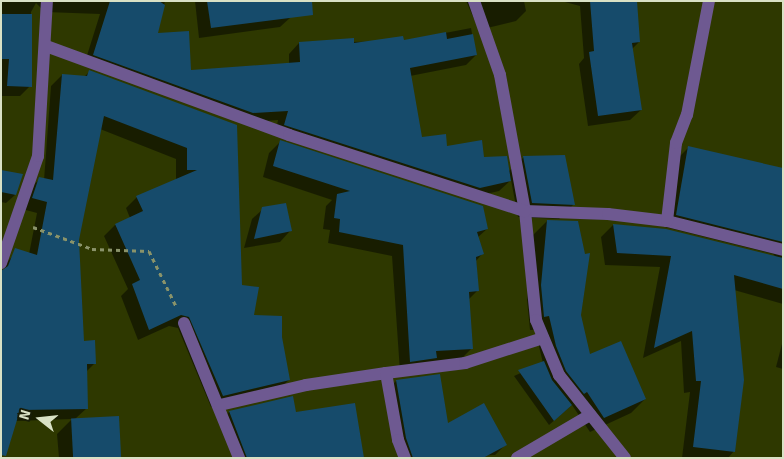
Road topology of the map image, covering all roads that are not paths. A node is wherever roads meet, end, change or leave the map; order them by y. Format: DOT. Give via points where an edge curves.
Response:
graph roads {
  1 [pos="47,1"];
  2 [pos="474,1"];
  3 [pos="709,1"];
  4 [pos="46,46"];
  5 [pos="525,211"];
  6 [pos="667,221"];
  7 [pos="783,250"];
  8 [pos="1,263"];
  9 [pos="184,323"];
  10 [pos="543,338"];
  11 [pos="386,373"];
  12 [pos="220,405"];
  13 [pos="590,415"];
  14 [pos="239,458"];
  15 [pos="405,458"];
  16 [pos="517,458"];
  17 [pos="624,458"];
  1 -- 4 [label="street"];
  2 -- 5 [label="street" via="500,75"];
  3 -- 6 [label="street" via="687,115 676,143"];
  4 -- 5 [label="street" via="289,134"];
  4 -- 8 [label="street" via="38,156"];
  5 -- 6 [label="street" via="608,214"];
  5 -- 10 [label="street" via="536,320"];
  6 -- 7 [label="street"];
  9 -- 12 [label="street"];
  10 -- 11 [label="street" via="465,363"];
  10 -- 13 [label="street" via="559,375"];
  11 -- 12 [label="street" via="306,385"];
  11 -- 15 [label="street" via="398,440"];
  12 -- 14 [label="street"];
  13 -- 16 [label="street"];
  13 -- 17 [label="street"];
}
